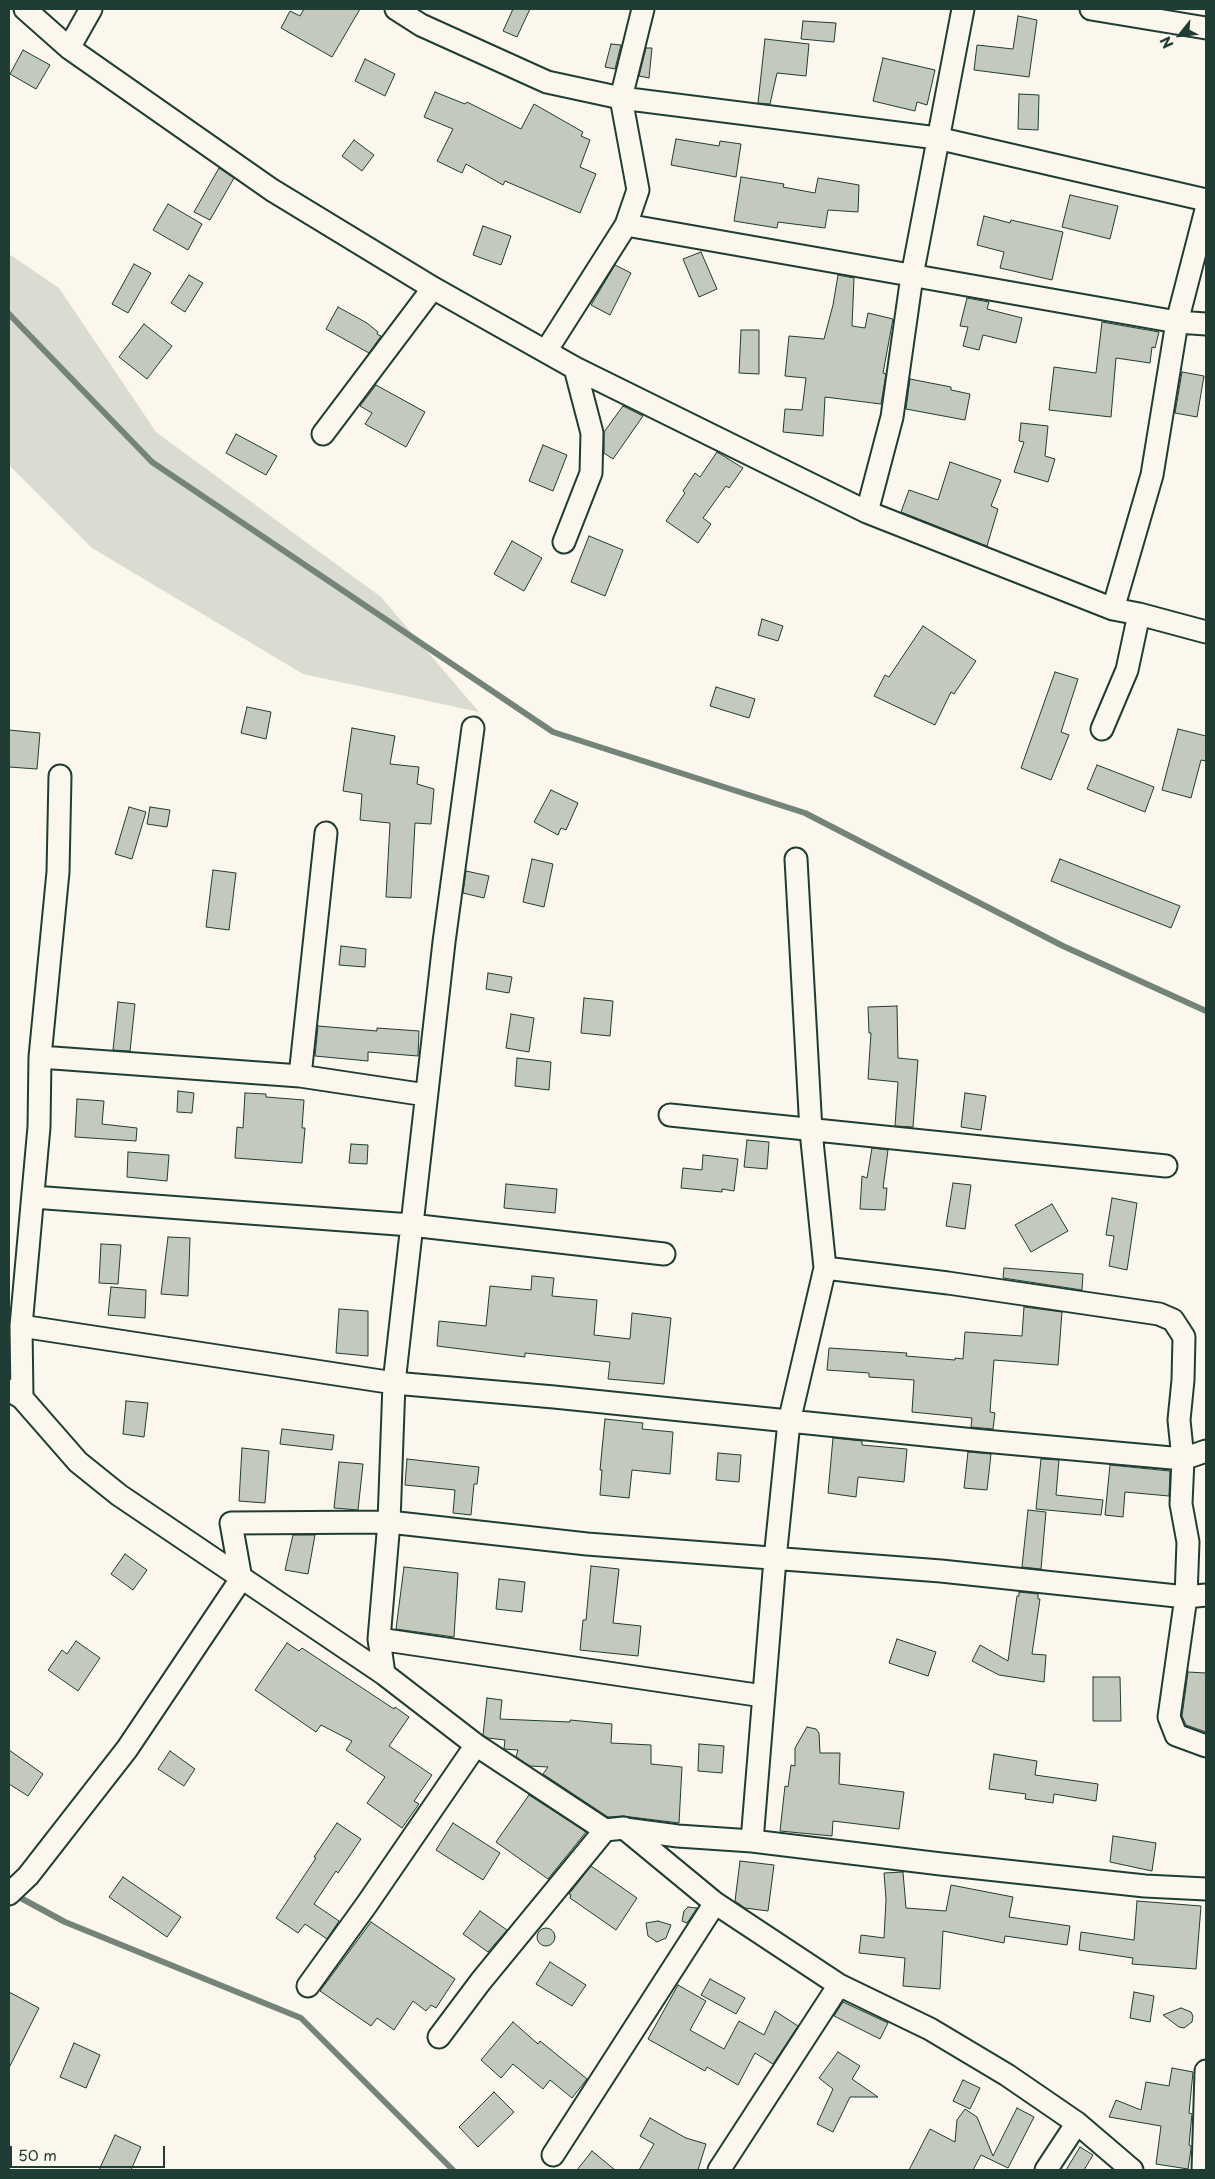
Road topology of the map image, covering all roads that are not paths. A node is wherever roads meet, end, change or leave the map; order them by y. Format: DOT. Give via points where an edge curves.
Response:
graph roads {
  1 [pos="25,9"];
  2 [pos="91,9"];
  3 [pos="396,9"];
  4 [pos="643,9"];
  5 [pos="963,9"];
  6 [pos="1091,9"];
  7 [pos="426,17"];
  8 [pos="1206,28"];
  9 [pos="68,48"];
  10 [pos="621,98"];
  11 [pos="937,138"];
  12 [pos="1206,200"];
  13 [pos="1206,210"];
  14 [pos="626,225"];
  15 [pos="912,276"];
  16 [pos="433,288"];
  17 [pos="1177,322"];
  18 [pos="1206,324"];
  19 [pos="546,351"];
  20 [pos="575,368"];
  21 [pos="323,434"];
  22 [pos="868,512"];
  23 [pos="564,542"];
  24 [pos="1113,609"];
  25 [pos="1139,614"];
  26 [pos="1206,632"];
  27 [pos="473,728"];
  28 [pos="1102,729"];
  29 [pos="60,776"];
  30 [pos="326,834"];
  31 [pos="796,859"];
  32 [pos="40,1057"];
  33 [pos="300,1076"];
  34 [pos="426,1095"];
  35 [pos="670,1115"];
  36 [pos="811,1131"];
  37 [pos="1166,1166"];
  38 [pos="33,1197"];
  39 [pos="411,1225"];
  40 [pos="664,1254"];
  41 [pos="826,1268"];
  42 [pos="21,1326"];
  43 [pos="394,1383"];
  44 [pos="15,1394"];
  45 [pos="789,1422"];
  46 [pos="1206,1451"];
  47 [pos="1183,1459"];
  48 [pos="389,1522"];
  49 [pos="775,1559"];
  50 [pos="241,1579"];
  51 [pos="1196,1596"];
  52 [pos="379,1639"];
  53 [pos="384,1674"];
  54 [pos="763,1696"];
  55 [pos="476,1745"];
  56 [pos="1206,1746"];
  57 [pos="614,1829"];
  58 [pos="752,1841"];
  59 [pos="1206,1889"];
  60 [pos="9,1894"];
  61 [pos="715,1903"];
  62 [pos="839,1985"];
  63 [pos="308,1986"];
  64 [pos="439,2037"];
  65 [pos="1206,2071"];
  66 [pos="1077,2122"];
  67 [pos="554,2155"];
  68 [pos="1204,2168"];
  69 [pos="720,2170"];
  70 [pos="1046,2170"];
  71 [pos="1132,2170"];
  1 -- 9 [label="street"];
  2 -- 9 [label="street"];
  3 -- 7 [label="street"];
  4 -- 10 [label="street"];
  5 -- 11 [label="street"];
  6 -- 8 [label="street"];
  7 -- 10 [label="street" via="547,82"];
  9 -- 16 [label="street" via="272,190"];
  10 -- 11 [label="street"];
  10 -- 14 [label="street" via="638,190"];
  11 -- 12 [label="street"];
  11 -- 15 [label="street"];
  13 -- 17 [label="street"];
  14 -- 15 [label="street"];
  14 -- 19 [label="street"];
  15 -- 17 [label="street"];
  15 -- 22 [label="street" via="892,417"];
  16 -- 19 [label="street"];
  16 -- 21 [label="street"];
  17 -- 18 [label="street"];
  17 -- 24 [label="street" via="1152,475"];
  19 -- 20 [label="street"];
  20 -- 22 [label="street"];
  20 -- 23 [label="street" via="592,433 591,473"];
  22 -- 24 [label="street"];
  24 -- 25 [label="street"];
  25 -- 26 [label="street"];
  25 -- 28 [label="street" via="1127,670"];
  27 -- 34 [label="street"];
  29 -- 32 [label="street" via="58,872"];
  30 -- 33 [label="street"];
  31 -- 36 [label="street"];
  32 -- 33 [label="street"];
  32 -- 38 [label="street"];
  33 -- 34 [label="street"];
  34 -- 39 [label="street"];
  35 -- 36 [label="street"];
  36 -- 37 [label="street"];
  36 -- 41 [label="street"];
  38 -- 39 [label="street"];
  38 -- 42 [label="street"];
  39 -- 40 [label="street"];
  39 -- 43 [label="street"];
  41 -- 45 [label="street"];
  41 -- 47 [label="street" via="1159,1314 1173,1320 1184,1337 1179,1420"];
  42 -- 43 [label="street"];
  42 -- 44 [label="street"];
  43 -- 45 [label="street"];
  43 -- 48 [label="street"];
  44 -- 50 [label="street" via="78,1462 119,1495"];
  45 -- 47 [label="street"];
  45 -- 49 [label="street"];
  46 -- 47 [label="street"];
  47 -- 51 [label="street" via="1182,1504"];
  48 -- 49 [label="street" via="587,1544"];
  48 -- 50 [label="street" via="231,1523"];
  48 -- 52 [label="street"];
  49 -- 51 [label="street" via="941,1571"];
  49 -- 54 [label="street"];
  50 -- 53 [label="street"];
  50 -- 60 [label="street" via="127,1749 28,1876"];
  51 -- 56 [label="street" via="1169,1717 1176,1735"];
  52 -- 53 [label="street"];
  52 -- 54 [label="street"];
  53 -- 55 [label="street"];
  54 -- 58 [label="street"];
  55 -- 57 [label="street"];
  55 -- 63 [label="street"];
  57 -- 58 [label="street"];
  57 -- 61 [label="street"];
  57 -- 64 [label="street" via="481,1981"];
  58 -- 59 [label="street" via="1077,1879"];
  61 -- 62 [label="street"];
  61 -- 67 [label="street"];
  62 -- 66 [label="street" via="930,2029 1007,2074"];
  62 -- 69 [label="street"];
  65 -- 68 [label="street"];
  66 -- 70 [label="street"];
  66 -- 71 [label="street"];
}
